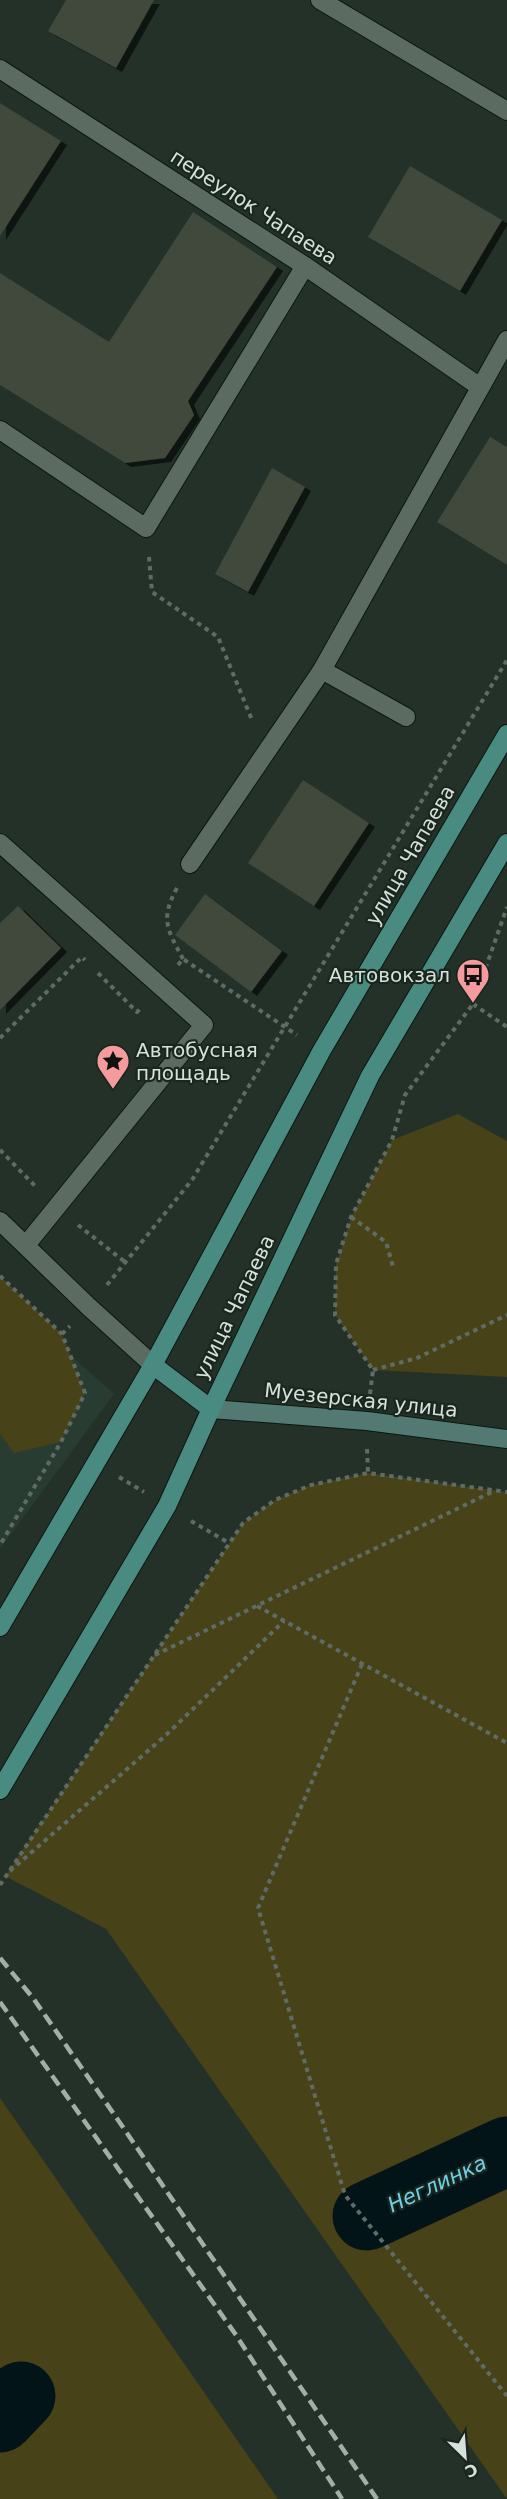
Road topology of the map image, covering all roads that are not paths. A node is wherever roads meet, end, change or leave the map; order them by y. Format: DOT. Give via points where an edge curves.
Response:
graph roads {
  1 [pos="320,0"];
  2 [pos="0,69"];
  3 [pos="507,111"];
  4 [pos="305,266"];
  5 [pos="507,340"];
  6 [pos="480,387"];
  7 [pos="0,430"];
  8 [pos="322,670"];
  9 [pos="406,717"];
  10 [pos="507,734"];
  11 [pos="0,843"];
  12 [pos="507,843"];
  13 [pos="190,864"];
  14 [pos="0,1221"];
  15 [pos="26,1245"];
  16 [pos="153,1365"];
  17 [pos="211,1409"];
  18 [pos="507,1439"];
  19 [pos="0,1628"];
  20 [pos="0,1790"];
  1 -- 3 [label="street"];
  2 -- 4 [label="street, переулок Чапаева"];
  4 -- 6 [label="street, переулок Чапаева"];
  4 -- 7 [label="street" via="146,528"];
  5 -- 6 [label="street"];
  6 -- 8 [label="street"];
  8 -- 9 [label="street"];
  8 -- 13 [label="street"];
  10 -- 16 [label="main road, улица Чапаева" via="322,1050"];
  11 -- 15 [label="street" via="204,1025"];
  12 -- 17 [label="main road, улица Чапаева" via="370,1076"];
  14 -- 15 [label="street"];
  15 -- 16 [label="street"];
  16 -- 17 [label="main road"];
  16 -- 19 [label="main road, улица Чапаева"];
  17 -- 18 [label="main road, Муезерская улица" via="367,1421"];
  17 -- 20 [label="main road, улица Чапаева" via="167,1506"];
}
